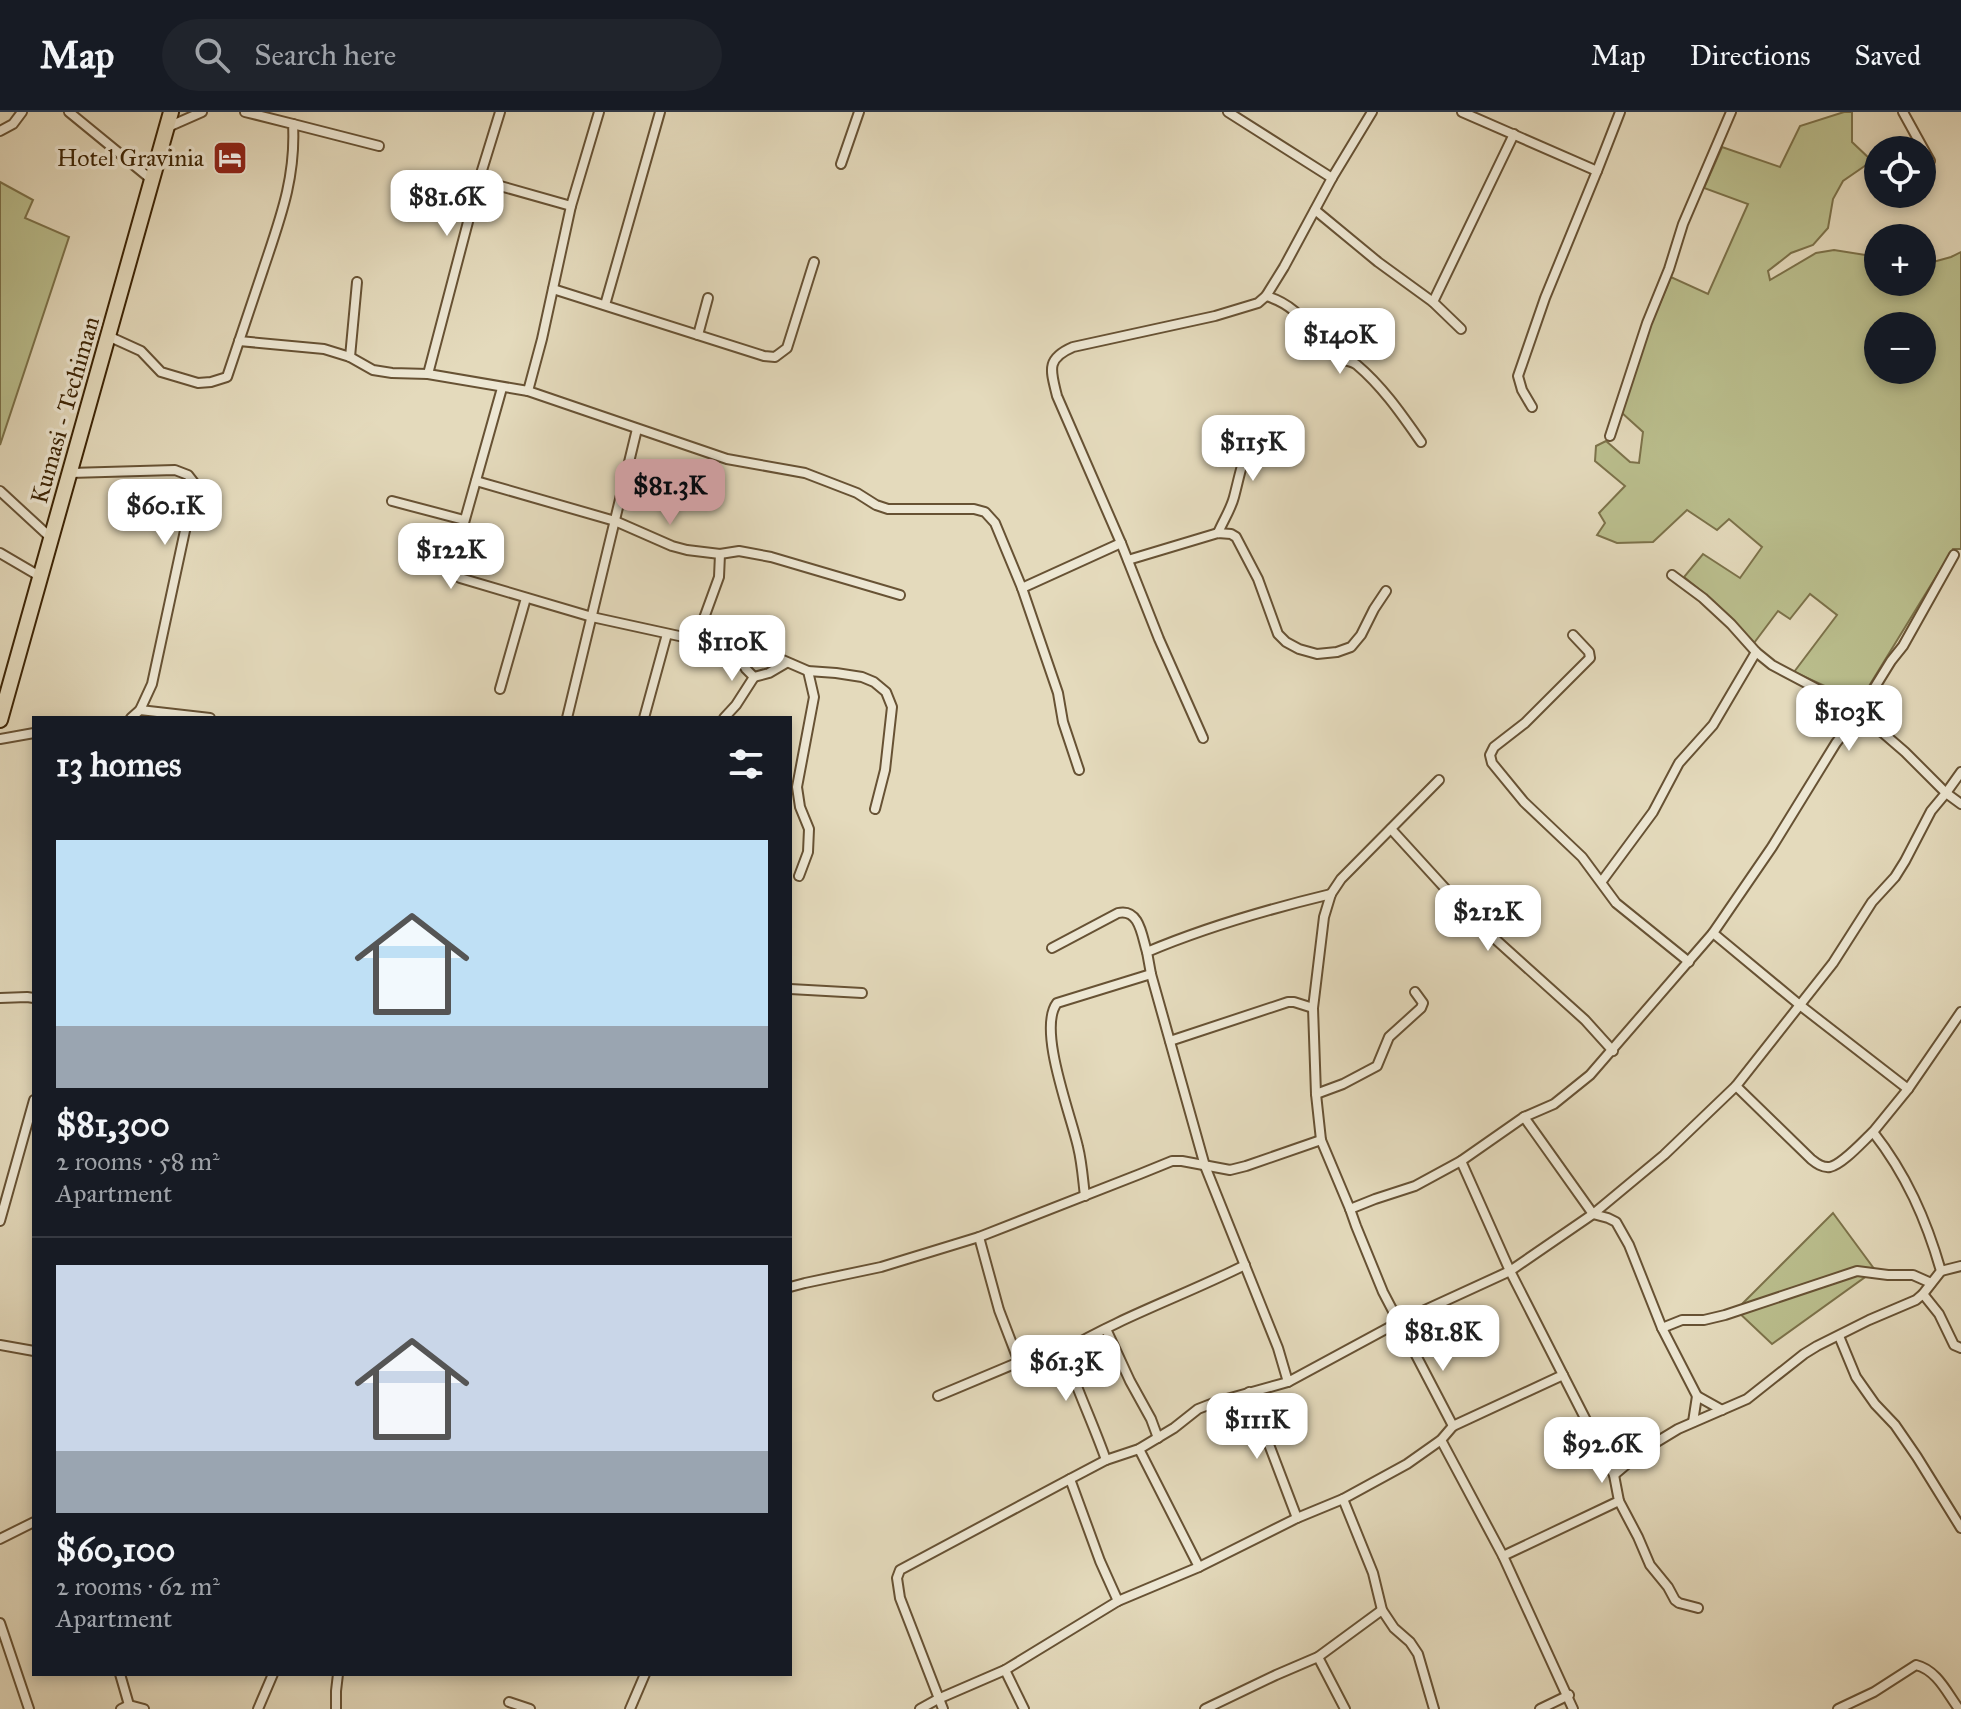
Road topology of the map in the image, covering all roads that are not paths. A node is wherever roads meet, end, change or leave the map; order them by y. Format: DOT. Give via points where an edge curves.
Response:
graph roads {
  1 [pos="22,112"];
  2 [pos="69,112"];
  3 [pos="171,112"];
  4 [pos="202,112"];
  5 [pos="245,112"];
  6 [pos="500,112"];
  7 [pos="599,112"];
  8 [pos="660,112"];
  9 [pos="859,112"];
  10 [pos="1228,112"];
  11 [pos="1372,112"];
  12 [pos="1462,112"];
  13 [pos="1620,112"];
  14 [pos="1731,112"];
  15 [pos="1903,112"];
  16 [pos="293,124"];
  17 [pos="167,127"];
  18 [pos="0,131"];
  19 [pos="1514,134"];
  20 [pos="1916,136"];
  21 [pos="379,146"];
  22 [pos="841,164"];
  23 [pos="1597,171"];
  24 [pos="1332,178"];
  25 [pos="479,180"];
  26 [pos="153,181"];
  27 [pos="571,206"];
  28 [pos="1315,210"];
  29 [pos="814,262"];
  30 [pos="357,282"];
  31 [pos="553,289"];
  32 [pos="1266,296"];
  33 [pos="708,298"];
  34 [pos="1433,302"];
  35 [pos="605,305"];
  36 [pos="1461,329"];
  37 [pos="698,335"];
  38 [pos="108,336"];
  39 [pos="239,341"];
  40 [pos="350,357"];
  41 [pos="428,374"];
  42 [pos="502,388"];
  43 [pos="528,391"];
  44 [pos="1532,407"];
  45 [pos="1281,425"];
  46 [pos="637,429"];
  47 [pos="1610,436"];
  48 [pos="1421,442"];
  49 [pos="70,473"];
  50 [pos="476,481"];
  51 [pos="0,491"];
  52 [pos="392,501"];
  53 [pos="464,520"];
  54 [pos="615,521"];
  55 [pos="1218,533"];
  56 [pos="52,538"];
  57 [pos="1121,543"];
  58 [pos="0,553"];
  59 [pos="720,554"];
  60 [pos="1954,555"];
  61 [pos="1128,560"];
  62 [pos="1672,575"];
  63 [pos="41,577"];
  64 [pos="1022,588"];
  65 [pos="1386,591"];
  66 [pos="900,595"];
  67 [pos="526,598"];
  68 [pos="592,617"];
  69 [pos="667,634"];
  70 [pos="1573,635"];
  71 [pos="696,640"];
  72 [pos="734,648"];
  73 [pos="1756,652"];
  74 [pos="786,663"];
  75 [pos="808,671"];
  76 [pos="754,677"];
  77 [pos="500,689"];
  78 [pos="140,710"];
  79 [pos="133,716"];
  80 [pos="167,716"];
  81 [pos="567,716"];
  82 [pos="645,716"];
  83 [pos="726,716"];
  84 [pos="1857,716"];
  85 [pos="0,720"];
  86 [pos="32,733"];
  87 [pos="1203,738"];
  88 [pos="0,739"];
  89 [pos="1079,770"];
  90 [pos="1961,772"];
  91 [pos="1439,780"];
  92 [pos="1946,793"];
  93 [pos="1961,804"];
  94 [pos="875,809"];
  95 [pos="1391,829"];
  96 [pos="799,876"];
  97 [pos="1602,881"];
  98 [pos="1331,894"];
  99 [pos="1713,933"];
  100 [pos="1052,948"];
  101 [pos="1147,952"];
  102 [pos="1689,962"];
  103 [pos="1151,974"];
  104 [pos="792,989"];
  105 [pos="1415,992"];
  106 [pos="862,993"];
  107 [pos="0,998"];
  108 [pos="32,998"];
  109 [pos="1801,1006"];
  110 [pos="1313,1008"];
  111 [pos="1961,1012"];
  112 [pos="1170,1041"];
  113 [pos="1613,1051"];
  114 [pos="1736,1086"];
  115 [pos="1908,1089"];
  116 [pos="1316,1094"];
  117 [pos="32,1107"];
  118 [pos="1524,1117"];
  119 [pos="1873,1132"];
  120 [pos="1321,1140"];
  121 [pos="1461,1161"];
  122 [pos="1205,1166"];
  123 [pos="1085,1196"];
  124 [pos="1350,1209"];
  125 [pos="1593,1214"];
  126 [pos="0,1221"];
  127 [pos="979,1237"];
  128 [pos="1245,1265"];
  129 [pos="1961,1266"];
  130 [pos="1510,1271"];
  131 [pos="1941,1271"];
  132 [pos="1931,1283"];
  133 [pos="792,1287"];
  134 [pos="1923,1294"];
  135 [pos="1399,1322"];
  136 [pos="1662,1328"];
  137 [pos="1106,1329"];
  138 [pos="1839,1336"];
  139 [pos="0,1345"];
  140 [pos="1961,1348"];
  141 [pos="32,1351"];
  142 [pos="1064,1351"];
  143 [pos="1019,1362"];
  144 [pos="1563,1375"];
  145 [pos="1288,1382"];
  146 [pos="1249,1392"];
  147 [pos="938,1396"];
  148 [pos="1697,1396"];
  149 [pos="1722,1410"];
  150 [pos="1693,1422"];
  151 [pos="1453,1426"];
  152 [pos="1158,1438"];
  153 [pos="1441,1440"];
  154 [pos="1139,1449"];
  155 [pos="1106,1460"];
  156 [pos="1614,1475"];
  157 [pos="1070,1479"];
  158 [pos="1343,1499"];
  159 [pos="1619,1501"];
  160 [pos="1297,1518"];
  161 [pos="32,1523"];
  162 [pos="1961,1528"];
  163 [pos="0,1539"];
  164 [pos="1503,1556"];
  165 [pos="1199,1567"];
  166 [pos="1118,1601"];
  167 [pos="1698,1608"];
  168 [pos="1382,1610"];
  169 [pos="0,1623"];
  170 [pos="1318,1657"];
  171 [pos="1005,1670"];
  172 [pos="120,1676"];
  173 [pos="272,1676"];
  174 [pos="338,1676"];
  175 [pos="644,1676"];
  176 [pos="1569,1695"];
  177 [pos="938,1699"];
  178 [pos="509,1702"];
  179 [pos="125,1707"];
  180 [pos="29,1709"];
  181 [pos="144,1709"];
  182 [pos="258,1709"];
  183 [pos="336,1709"];
  184 [pos="530,1709"];
  185 [pos="630,1709"];
  186 [pos="920,1709"];
  187 [pos="943,1709"];
  188 [pos="1024,1709"];
  189 [pos="1205,1709"];
  190 [pos="1345,1709"];
  191 [pos="1434,1709"];
  192 [pos="1540,1709"];
  193 [pos="1573,1709"];
  194 [pos="1838,1709"];
  195 [pos="1959,1709"];
  1 -- 18 [label="street"];
  2 -- 26 [label="street"];
  3 -- 17 [label="highway, Kumasi - Techiman"];
  4 -- 17 [label="street"];
  5 -- 16 [label="street"];
  6 -- 25 [label="street"];
  7 -- 27 [label="street"];
  8 -- 35 [label="street"];
  9 -- 22 [label="street"];
  10 -- 24 [label="street"];
  11 -- 24 [label="street"];
  12 -- 19 [label="street"];
  13 -- 23 [label="street"];
  14 -- 47 [label="street" via="1683,224"];
  15 -- 20 [label="street"];
  16 -- 21 [label="street"];
  16 -- 39 [label="street" via="292,174"];
  17 -- 26 [label="highway, Kumasi - Techiman"];
  19 -- 23 [label="street"];
  19 -- 34 [label="street"];
  23 -- 44 [label="street" via="1518,376"];
  24 -- 28 [label="street"];
  25 -- 27 [label="street"];
  25 -- 41 [label="street"];
  26 -- 38 [label="highway, Kumasi - Techiman"];
  27 -- 31 [label="street"];
  28 -- 32 [label="street"];
  28 -- 34 [label="street"];
  29 -- 37 [label="street" via="782,353 764,356"];
  30 -- 40 [label="street"];
  31 -- 35 [label="street"];
  31 -- 43 [label="street"];
  32 -- 48 [label="street" via="1292,309 1338,358 1361,368"];
  32 -- 57 [label="street" via="1215,316 1073,347 1054,360 1057,396"];
  33 -- 37 [label="street"];
  34 -- 36 [label="street"];
  35 -- 37 [label="street"];
  38 -- 39 [label="street" via="141,351 161,372 198,383 227,377"];
  38 -- 49 [label="highway, Kumasi - Techiman"];
  39 -- 40 [label="street" via="324,349"];
  40 -- 41 [label="street" via="373,370"];
  41 -- 42 [label="street"];
  42 -- 43 [label="street"];
  42 -- 50 [label="street"];
  43 -- 46 [label="street"];
  45 -- 55 [label="street" via="1260,438 1242,462"];
  46 -- 54 [label="street"];
  46 -- 64 [label="street" via="727,459 805,473 888,509 985,512 995,523"];
  49 -- 56 [label="highway, Kumasi - Techiman"];
  49 -- 78 [label="street" via="175,470 195,484 152,684"];
  50 -- 53 [label="street"];
  50 -- 54 [label="street"];
  51 -- 56 [label="street"];
  52 -- 53 [label="street"];
  53 -- 67 [label="street" via="452,572"];
  54 -- 59 [label="street" via="672,546"];
  54 -- 68 [label="street"];
  55 -- 61 [label="street"];
  55 -- 65 [label="street" via="1236,537 1278,634 1299,649 1317,654 1351,647"];
  56 -- 63 [label="highway, Kumasi - Techiman"];
  57 -- 61 [label="street"];
  57 -- 64 [label="street"];
  58 -- 63 [label="street"];
  59 -- 66 [label="street" via="761,555"];
  59 -- 71 [label="street" via="719,577"];
  60 -- 84 [label="street"];
  61 -- 87 [label="street"];
  62 -- 73 [label="street"];
  63 -- 85 [label="highway, Kumasi - Techiman"];
  64 -- 89 [label="street"];
  67 -- 68 [label="street"];
  67 -- 77 [label="street"];
  68 -- 69 [label="street"];
  68 -- 81 [label="street"];
  69 -- 71 [label="street"];
  69 -- 82 [label="street"];
  70 -- 97 [label="street" via="1590,658 1490,755 1524,802"];
  71 -- 72 [label="street"];
  72 -- 74 [label="street"];
  72 -- 76 [label="street"];
  73 -- 84 [label="street"];
  73 -- 97 [label="street" via="1713,725 1679,763 1653,812"];
  74 -- 75 [label="street"];
  74 -- 76 [label="street"];
  75 -- 94 [label="street" via="862,677 886,692 892,707"];
  75 -- 96 [label="street" via="814,697 797,787 809,829 808,852"];
  76 -- 83 [label="street"];
  78 -- 79 [label="street"];
  78 -- 80 [label="street"];
  84 -- 92 [label="street" via="1905,752"];
  84 -- 99 [label="street"];
  86 -- 88 [label="street"];
  90 -- 92 [label="street"];
  91 -- 95 [label="street"];
  92 -- 93 [label="street"];
  92 -- 109 [label="street" via="1895,877"];
  95 -- 98 [label="street"];
  95 -- 113 [label="street" via="1474,920"];
  97 -- 102 [label="street" via="1616,903"];
  98 -- 101 [label="street" via="1270,909"];
  98 -- 110 [label="street"];
  99 -- 102 [label="street"];
  99 -- 109 [label="street"];
  100 -- 101 [label="street" via="1125,912 1137,921"];
  101 -- 103 [label="street"];
  102 -- 113 [label="street"];
  103 -- 112 [label="street"];
  103 -- 123 [label="street" via="1057,1003 1052,1011 1052,1051 1078,1147"];
  104 -- 106 [label="street"];
  105 -- 116 [label="street" via="1421,1008 1389,1037 1377,1066"];
  107 -- 108 [label="street"];
  109 -- 114 [label="street"];
  109 -- 115 [label="street"];
  110 -- 112 [label="street" via="1288,1002"];
  110 -- 116 [label="street"];
  111 -- 115 [label="street"];
  112 -- 122 [label="street"];
  113 -- 118 [label="street" via="1554,1104"];
  114 -- 119 [label="street" via="1820,1166 1831,1167 1844,1159"];
  114 -- 125 [label="street"];
  115 -- 119 [label="street"];
  116 -- 120 [label="street"];
  117 -- 126 [label="street"];
  118 -- 121 [label="street"];
  118 -- 125 [label="street"];
  119 -- 131 [label="street" via="1914,1196"];
  120 -- 122 [label="street" via="1230,1170"];
  120 -- 124 [label="street"];
  121 -- 124 [label="street" via="1415,1186"];
  121 -- 130 [label="street"];
  122 -- 123 [label="street" via="1162,1163"];
  122 -- 128 [label="street"];
  123 -- 127 [label="street"];
  124 -- 135 [label="street"];
  125 -- 130 [label="street"];
  125 -- 136 [label="street" via="1616,1222"];
  127 -- 133 [label="street"];
  127 -- 143 [label="street"];
  128 -- 137 [label="street"];
  128 -- 145 [label="street"];
  129 -- 131 [label="street"];
  130 -- 135 [label="street"];
  130 -- 144 [label="street"];
  131 -- 132 [label="street"];
  132 -- 134 [label="street"];
  132 -- 136 [label="street" via="1913,1275 1857,1271 1725,1315"];
  134 -- 138 [label="street"];
  134 -- 140 [label="street"];
  135 -- 145 [label="street"];
  135 -- 151 [label="street"];
  136 -- 148 [label="street"];
  137 -- 142 [label="street"];
  137 -- 152 [label="street"];
  138 -- 149 [label="street" via="1804,1354 1747,1399"];
  138 -- 162 [label="street" via="1856,1377 1895,1425"];
  139 -- 141 [label="street"];
  142 -- 143 [label="street"];
  142 -- 155 [label="street"];
  143 -- 147 [label="street"];
  144 -- 151 [label="street"];
  144 -- 156 [label="street"];
  145 -- 146 [label="street"];
  146 -- 152 [label="street" via="1198,1409"];
  146 -- 160 [label="street"];
  148 -- 149 [label="street"];
  148 -- 150 [label="street"];
  149 -- 150 [label="street"];
  150 -- 156 [label="street" via="1645,1449"];
  151 -- 153 [label="street"];
  152 -- 154 [label="street"];
  153 -- 158 [label="street"];
  153 -- 164 [label="street"];
  154 -- 155 [label="street"];
  154 -- 165 [label="street"];
  155 -- 157 [label="street"];
  156 -- 159 [label="street"];
  157 -- 166 [label="street"];
  157 -- 177 [label="street" via="900,1570 900,1598"];
  158 -- 160 [label="street"];
  158 -- 168 [label="street"];
  159 -- 164 [label="street"];
  159 -- 167 [label="street" via="1650,1565 1675,1600"];
  160 -- 165 [label="street"];
  161 -- 163 [label="street"];
  164 -- 176 [label="street"];
  165 -- 166 [label="street"];
  166 -- 171 [label="street"];
  168 -- 170 [label="street"];
  168 -- 191 [label="street" via="1418,1654"];
  169 -- 180 [label="street"];
  170 -- 189 [label="street"];
  170 -- 190 [label="street"];
  171 -- 177 [label="street"];
  171 -- 188 [label="street"];
  172 -- 179 [label="street"];
  173 -- 182 [label="street"];
  174 -- 183 [label="street"];
  175 -- 185 [label="street"];
  176 -- 192 [label="street"];
  176 -- 193 [label="street"];
  177 -- 186 [label="street"];
  177 -- 187 [label="street"];
  178 -- 184 [label="street"];
  179 -- 181 [label="street"];
  194 -- 195 [label="street" via="1916,1665 1932,1673"];
}
